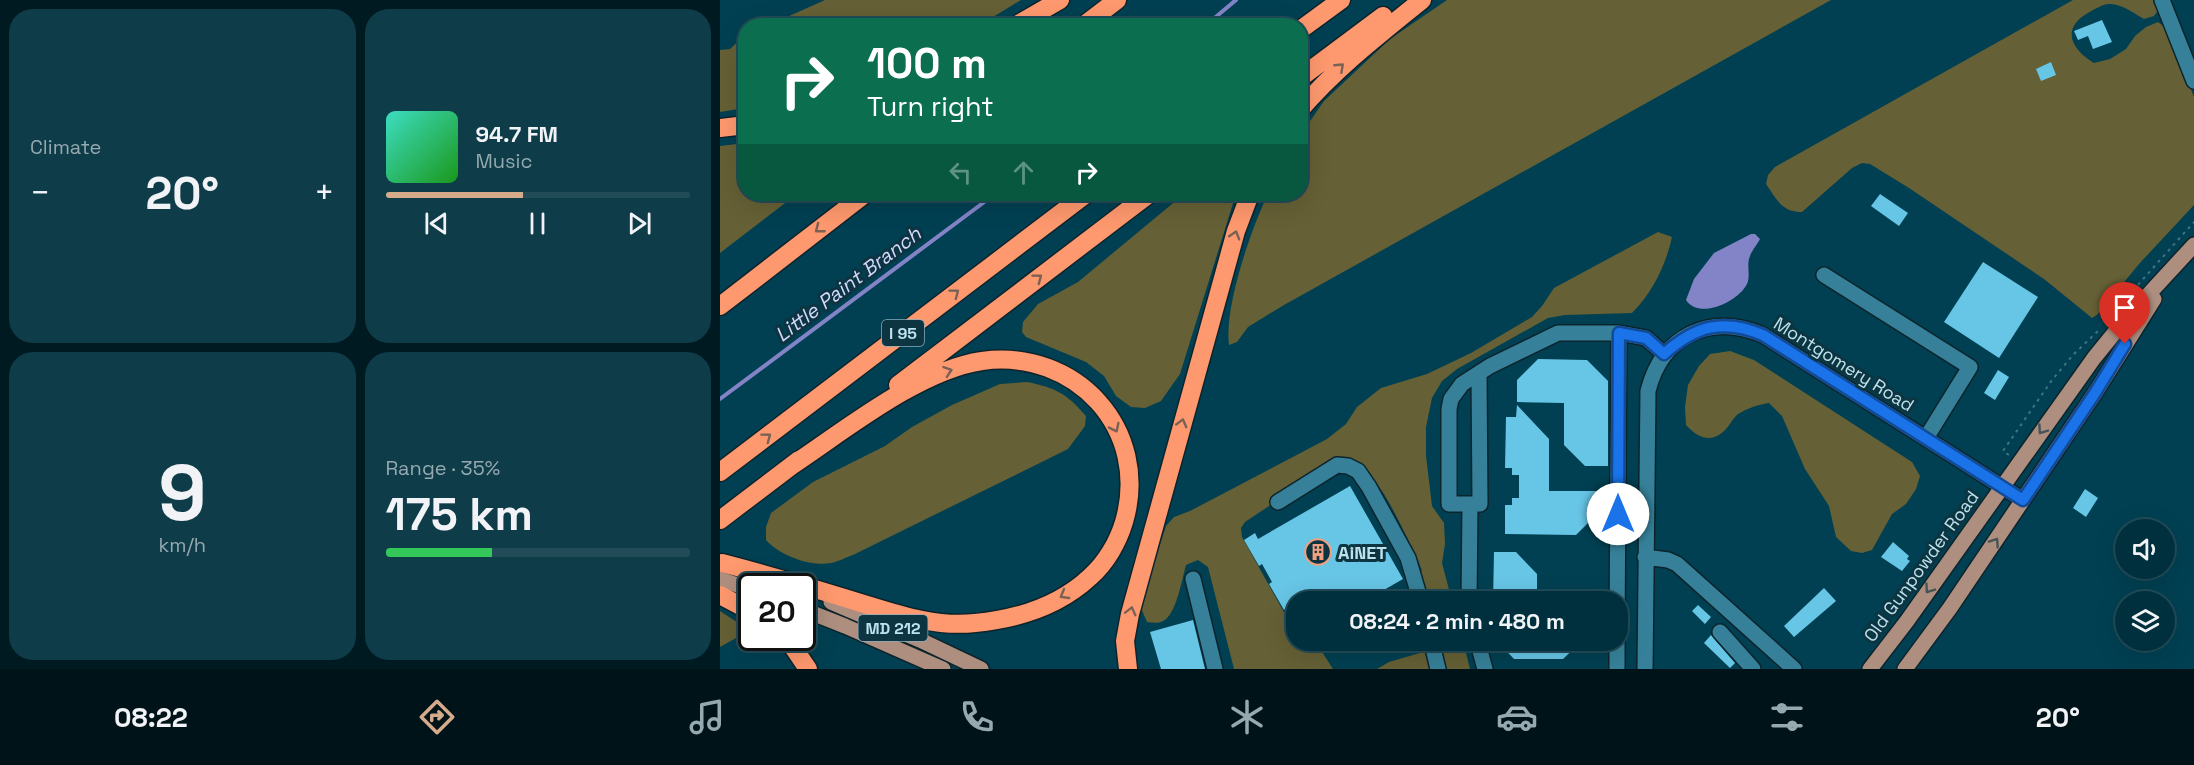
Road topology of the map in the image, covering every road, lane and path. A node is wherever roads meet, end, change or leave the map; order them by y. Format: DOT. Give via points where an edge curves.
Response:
graph roads {
  1 [pos="1060,0"];
  2 [pos="1117,0"];
  3 [pos="1341,0"];
  4 [pos="1404,0"];
  5 [pos="1422,0"];
  6 [pos="2162,0"];
  7 [pos="1030,18"];
  8 [pos="1093,18"];
  9 [pos="1308,24"];
  10 [pos="1308,72"];
  11 [pos="2194,81"];
  12 [pos="1308,101"];
  13 [pos="738,126"];
  14 [pos="720,128"];
  15 [pos="856,201"];
  16 [pos="1077,201"];
  17 [pos="1140,201"];
  18 [pos="1247,201"];
  19 [pos="2194,245"];
  20 [pos="2181,259"];
  21 [pos="1824,275"];
  22 [pos="720,306"];
  23 [pos="1619,333"];
  24 [pos="1664,354"];
  25 [pos="1479,373"];
  26 [pos="1926,438"];
  27 [pos="791,466"];
  28 [pos="720,472"];
  29 [pos="2002,486"];
  30 [pos="2023,500"];
  31 [pos="1278,502"];
  32 [pos="1470,505"];
  33 [pos="720,520"];
  34 [pos="1645,557"];
  35 [pos="721,568"];
  36 [pos="740,573"];
  37 [pos="1193,579"];
  38 [pos="738,580"];
  39 [pos="1418,591"];
  40 [pos="1469,591"];
  41 [pos="1617,591"];
  42 [pos="720,595"];
  43 [pos="816,597"];
  44 [pos="738,605"];
  45 [pos="816,615"];
  46 [pos="1720,632"];
  47 [pos="796,651"];
  48 [pos="1434,651"];
  49 [pos="1480,651"];
  50 [pos="1617,651"];
  51 [pos="808,669"];
  52 [pos="943,669"];
  53 [pos="981,669"];
  54 [pos="1128,669"];
  55 [pos="1215,669"];
  56 [pos="1438,669"];
  57 [pos="1485,669"];
  58 [pos="1617,669"];
  59 [pos="1645,669"];
  60 [pos="1753,669"];
  61 [pos="1794,669"];
  62 [pos="1870,669"];
  63 [pos="1905,669"];
  1 -- 7 [label="highway"];
  2 -- 8 [label="highway"];
  3 -- 9 [label="highway"];
  4 -- 10 [label="highway"];
  12 -- 5 [label="highway, one-way" via="1356,53"];
  6 -- 11 [label="street"];
  13 -- 14 [label="highway"];
  15 -- 22 [label="highway, one-way"];
  28 -- 16 [label="highway, I 95, one-way"];
  27 -- 17 [label="highway, one-way"];
  54 -- 18 [label="highway, one-way" via="1125,641 1130,614"];
  19 -- 20 [label="main road, Old Gunpowder Road"];
  20 -- 29 [label="main road, Old Gunpowder Road, one-way" via="2094,358"];
  20 -- 30 [label="main road, Old Gunpowder Road"];
  21 -- 26 [label="street" via="1970,367"];
  23 -- 24 [label="street" via="1646,338"];
  23 -- 25 [label="street" via="1558,333"];
  23 -- 41 [label="street"];
  24 -- 26 [label="street, Montgomery Road" via="1694,332 1720,326 1747,328"];
  24 -- 34 [label="street, Montgomery Road" via="1651,376 1646,405"];
  25 -- 32 [label="street" via="1480,504"];
  25 -- 32 [label="street" via="1456,390 1449,409 1449,504"];
  26 -- 29 [label="street, Montgomery Road"];
  27 -- 33 [label="highway"];
  27 -- 35 [label="highway, one-way" via="928,378 981,361 1012,360 1044,366 1072,378 1094,397 1113,421 1124,445 1130,502 1110,554 1091,576 1037,610 1001,619 955,624 902,616"];
  29 -- 30 [label="street, Montgomery Road"];
  29 -- 62 [label="main road, Old Gunpowder Road, one-way"];
  63 -- 30 [label="main road, Old Gunpowder Road, one-way"];
  31 -- 39 [label="street" via="1337,465 1358,471 1407,558"];
  32 -- 40 [label="street"];
  34 -- 59 [label="street, Montgomery Road"];
  34 -- 61 [label="street" via="1677,564"];
  35 -- 36 [label="main road"];
  35 -- 38 [label="main road"];
  37 -- 55 [label="street"];
  42 -- 44 [label="highway"];
  43 -- 53 [label="main road, MD 212"];
  45 -- 52 [label="main road, MD 212"];
  46 -- 60 [label="street"];
  47 -- 51 [label="highway"];
  48 -- 56 [label="street"];
  49 -- 57 [label="street"];
  50 -- 58 [label="street"];
}
